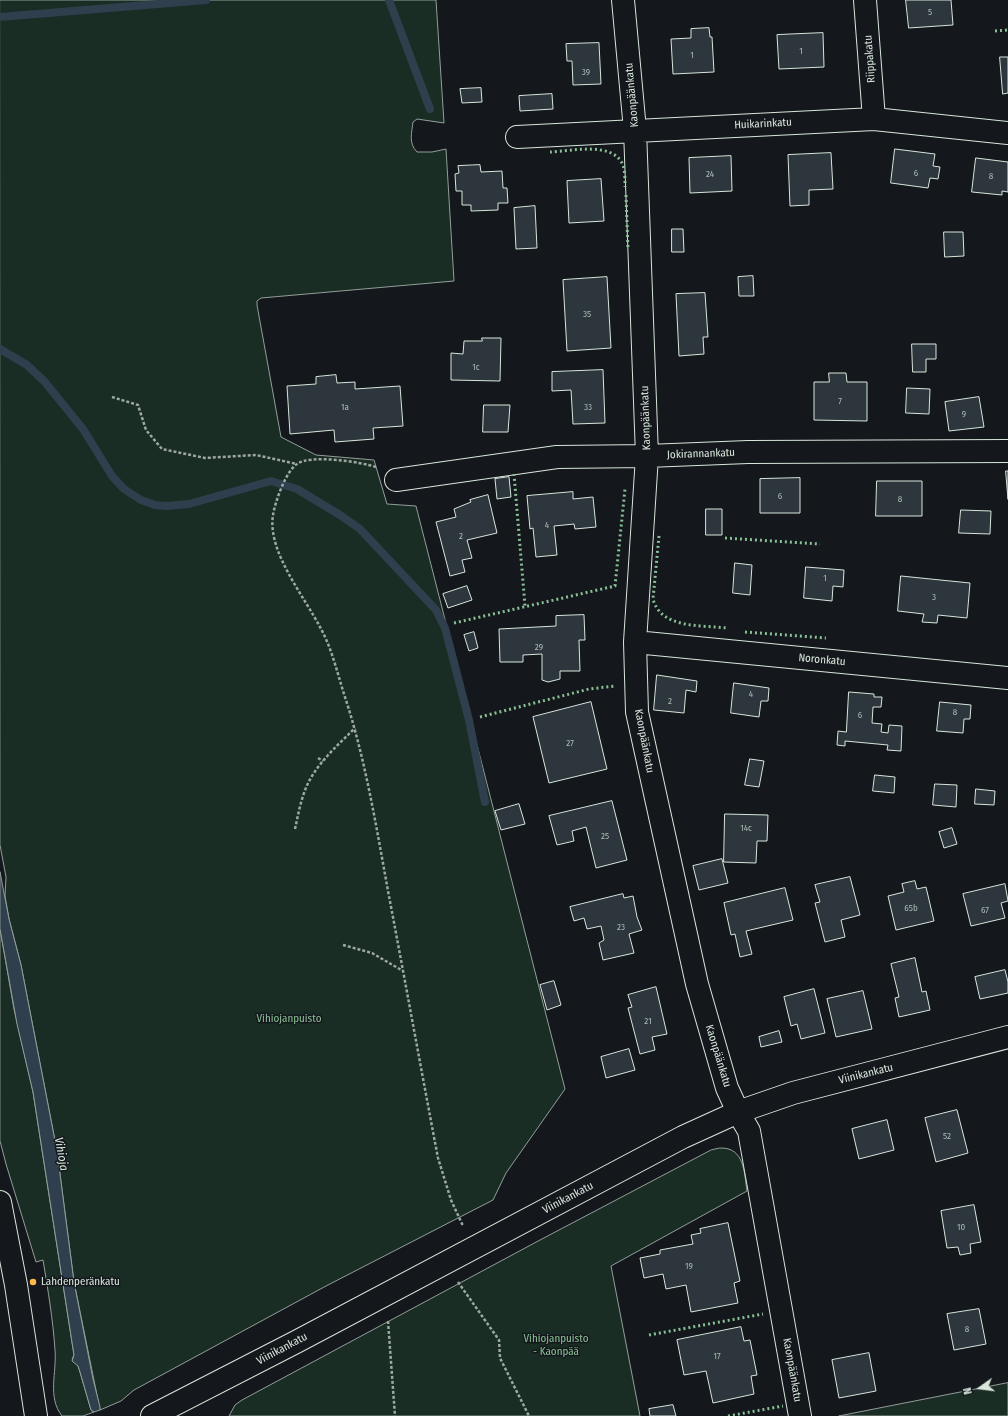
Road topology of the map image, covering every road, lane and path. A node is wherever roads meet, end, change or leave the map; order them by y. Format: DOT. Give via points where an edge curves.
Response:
graph roads {
  1 [pos="623,0"];
  2 [pos="865,0"];
  3 [pos="874,118"];
  4 [pos="636,130"];
  5 [pos="1008,133"];
  6 [pos="517,137"];
  7 [pos="112,396"];
  8 [pos="1008,450"];
  9 [pos="647,456"];
  10 [pos="297,464"];
  11 [pos="396,480"];
  12 [pos="635,642"];
  13 [pos="1008,678"];
  14 [pos="355,728"];
  15 [pos="318,758"];
  16 [pos="323,762"];
  17 [pos="295,829"];
  18 [pos="343,945"];
  19 [pos="403,971"];
  20 [pos="1008,1037"];
  21 [pos="738,1112"];
  22 [pos="0,1202"];
  23 [pos="474,1248"];
  24 [pos="447,1262"];
  25 [pos="382,1297"];
  26 [pos="36,1416"];
  27 [pos="152,1416"];
  28 [pos="395,1416"];
  29 [pos="529,1416"];
  30 [pos="800,1416"];
  1 -- 4 [label="street, Kaonpäänkatu"];
  2 -- 3 [label="street, Riippakatu"];
  3 -- 4 [label="street, Huikarinkatu"];
  3 -- 5 [label="street, Huikarinkatu"];
  4 -- 6 [label="street, Huikarinkatu"];
  4 -- 9 [label="street, Kaonpäänkatu"];
  7 -- 10 [label="path" via="138,405 146,430 162,449 205,458 256,455"];
  8 -- 9 [label="street, Jokirannankatu" via="748,452"];
  9 -- 11 [label="street, Jokirannankatu" via="557,457"];
  9 -- 12 [label="street, Kaonpäänkatu"];
  10 -- 11 [label="path" via="314,459 369,464 378,467"];
  10 -- 14 [label="path" via="290,471 278,497 273,520 278,550 326,639"];
  12 -- 13 [label="street, Noronkatu"];
  12 -- 21 [label="street, Kaonpäänkatu" via="637,712 697,984 727,1088"];
  14 -- 16 [label="path"];
  14 -- 19 [label="path"];
  15 -- 16 [label="path"];
  16 -- 17 [label="path" via="311,777 302,797"];
  18 -- 19 [label="path" via="372,953"];
  19 -- 23 [label="path" via="438,1158 451,1200"];
  20 -- 21 [label="street, Viinikankatu" via="793,1093"];
  21 -- 23 [label="street, Viinikankatu" via="683,1136"];
  21 -- 30 [label="street, Kaonpäänkatu" via="749,1131"];
  22 -- 26 [label="street" via="16,1285"];
  23 -- 24 [label="street, Viinikankatu"];
  24 -- 25 [label="street, Viinikankatu"];
  24 -- 29 [label="path" via="457,1281 499,1340 500,1358"];
  25 -- 27 [label="street, Viinikankatu"];
  25 -- 28 [label="path" via="388,1318"];
}
